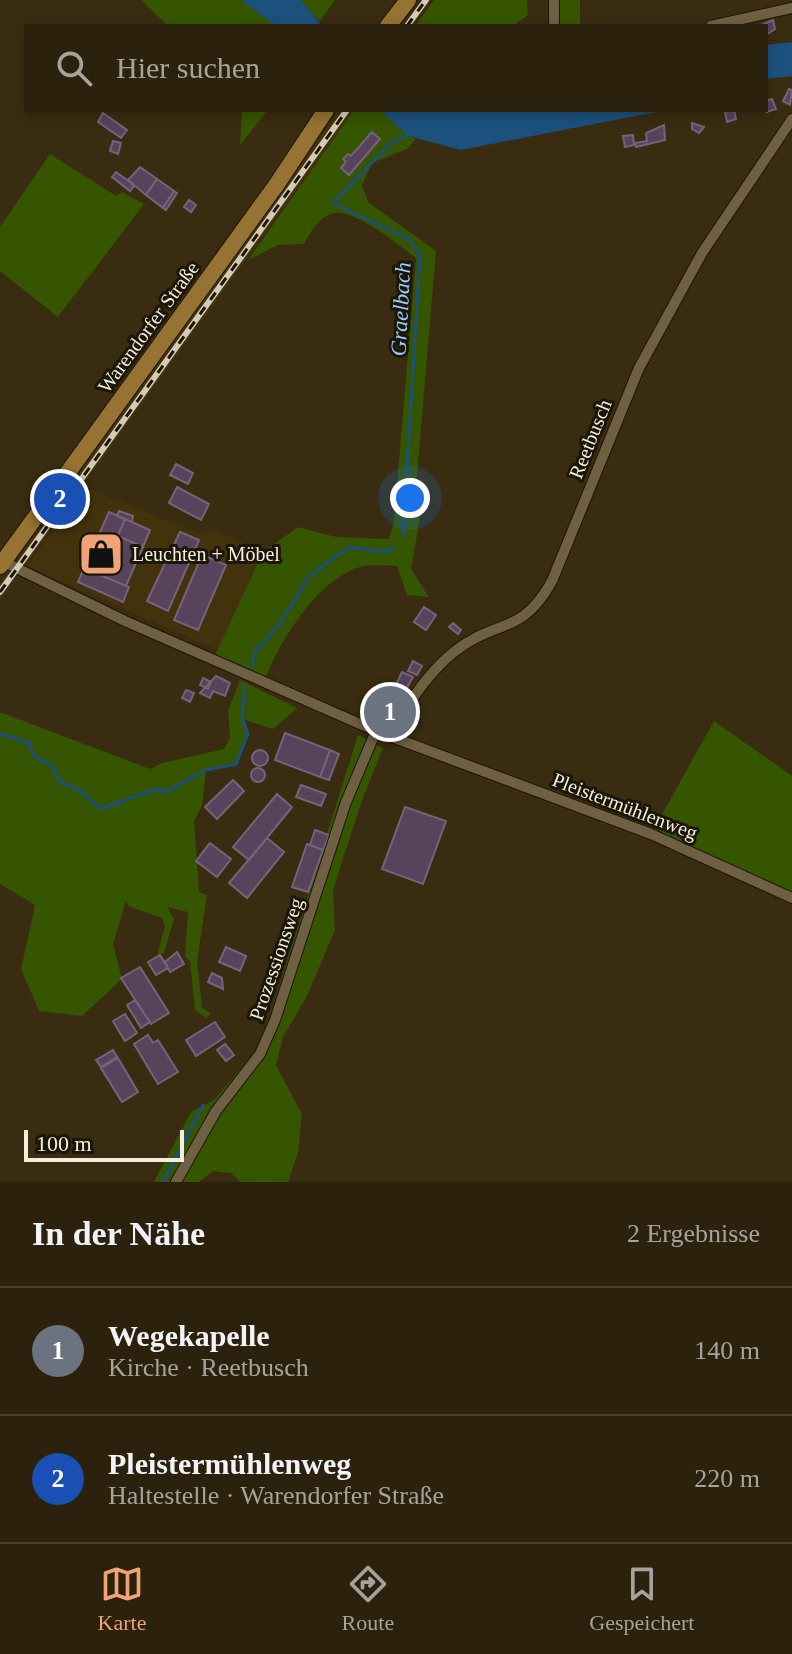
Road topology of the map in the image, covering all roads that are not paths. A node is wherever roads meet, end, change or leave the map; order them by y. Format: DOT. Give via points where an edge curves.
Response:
graph roads {
  1 [pos="408,0"];
  2 [pos="554,0"];
  3 [pos="792,8"];
  4 [pos="390,24"];
  5 [pos="554,24"];
  6 [pos="720,24"];
  7 [pos="325,112"];
  8 [pos="792,119"];
  9 [pos="1,563"];
  10 [pos="376,731"];
  11 [pos="388,735"];
  12 [pos="792,898"];
  13 [pos="176,1182"];
  1 -- 4 [label="main road"];
  2 -- 5 [label="street"];
  3 -- 6 [label="street"];
  7 -- 9 [label="main road, Warendorfer Straße"];
  8 -- 11 [label="street, Reetbusch" via="702,253 639,368 537,607 452,653 423,683"];
  9 -- 10 [label="street, Pleistermühlenweg"];
  10 -- 11 [label="street, Pleistermühlenweg"];
  10 -- 13 [label="street, Prozessionsweg" via="349,793 260,1054 216,1111"];
  11 -- 12 [label="street, Pleistermühlenweg" via="651,834"];
}
